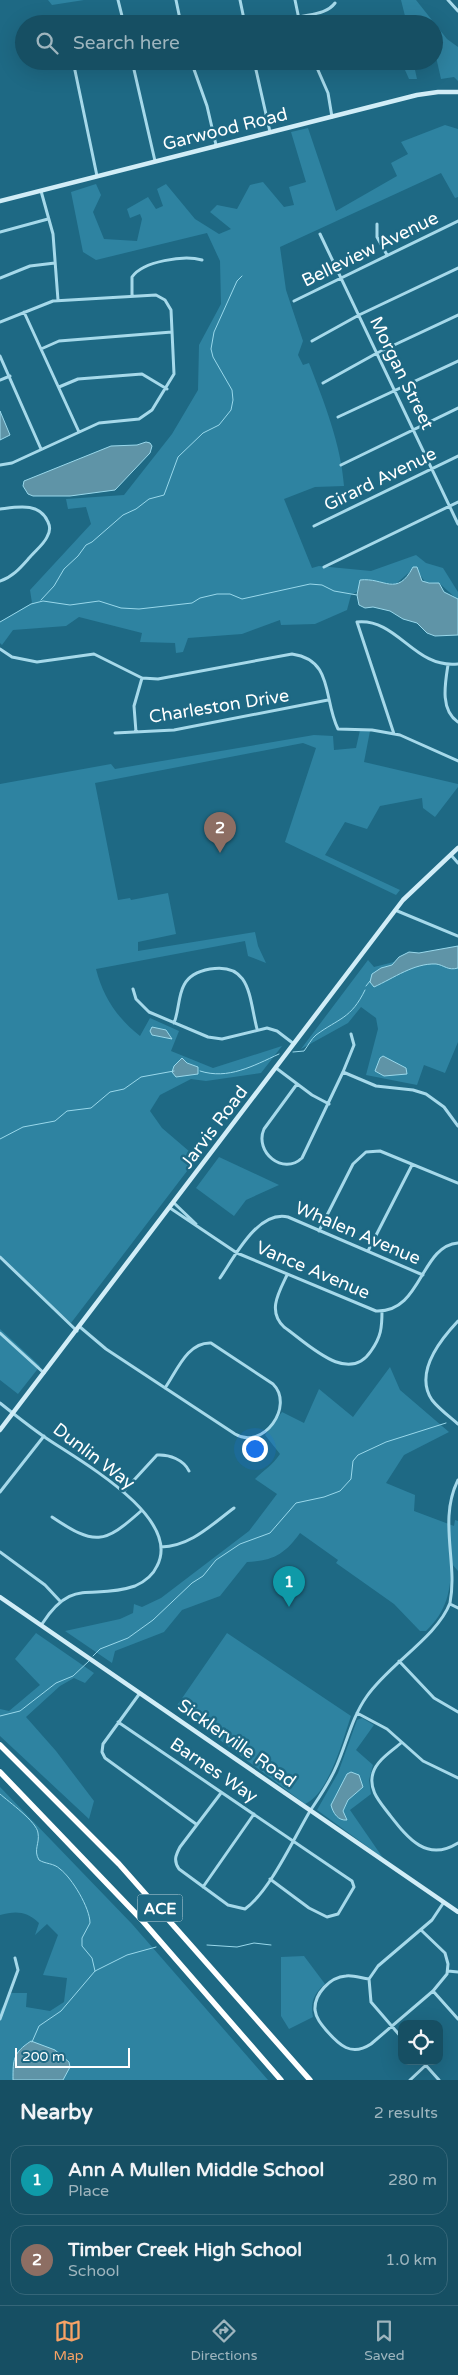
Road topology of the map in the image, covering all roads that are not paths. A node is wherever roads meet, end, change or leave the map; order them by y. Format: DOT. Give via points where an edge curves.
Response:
graph roads {
  1 [pos="118,0"];
  2 [pos="176,0"];
  3 [pos="240,0"];
  4 [pos="295,0"];
  5 [pos="448,0"];
  6 [pos="335,3"];
  7 [pos="458,11"];
  8 [pos="122,15"];
  9 [pos="179,15"];
  10 [pos="243,15"];
  11 [pos="299,15"];
  12 [pos="309,15"];
  13 [pos="75,70"];
  14 [pos="134,70"];
  15 [pos="194,70"];
  16 [pos="256,70"];
  17 [pos="318,70"];
  18 [pos="458,92"];
  19 [pos="332,117"];
  20 [pos="270,132"];
  21 [pos="216,145"];
  22 [pos="155,161"];
  23 [pos="97,176"];
  24 [pos="41,191"];
  25 [pos="0,201"];
  26 [pos="48,219"];
  27 [pos="458,221"];
  28 [pos="377,224"];
  29 [pos="0,232"];
  30 [pos="320,234"];
  31 [pos="388,255"];
  32 [pos="202,260"];
  33 [pos="56,263"];
  34 [pos="458,268"];
  35 [pos="0,278"];
  36 [pos="341,278"];
  37 [pos="132,295"];
  38 [pos="58,300"];
  39 [pos="294,301"];
  40 [pos="24,312"];
  41 [pos="359,315"];
  42 [pos="458,315"];
  43 [pos="0,322"];
  44 [pos="172,332"];
  45 [pos="312,341"];
  46 [pos="41,349"];
  47 [pos="377,353"];
  48 [pos="0,356"];
  49 [pos="458,360"];
  50 [pos="10,376"];
  51 [pos="0,380"];
  52 [pos="323,383"];
  53 [pos="59,387"];
  54 [pos="167,388"];
  55 [pos="394,392"];
  56 [pos="458,408"];
  57 [pos="338,417"];
  58 [pos="414,429"];
  59 [pos="79,432"];
  60 [pos="41,449"];
  61 [pos="458,456"];
  62 [pos="0,465"];
  63 [pos="341,465"];
  64 [pos="432,469"];
  65 [pos="458,502"];
  66 [pos="450,507"];
  67 [pos="0,509"];
  68 [pos="458,524"];
  69 [pos="314,526"];
  70 [pos="324,566"];
  71 [pos="0,581"];
  72 [pos="0,649"];
  73 [pos="458,664"];
  74 [pos="448,665"];
  75 [pos="142,678"];
  76 [pos="328,700"];
  77 [pos="458,722"];
  78 [pos="136,732"];
  79 [pos="115,733"];
  80 [pos="394,734"];
  81 [pos="458,761"];
  82 [pos="458,848"];
  83 [pos="450,854"];
  84 [pos="458,863"];
  85 [pos="395,910"];
  86 [pos="458,936"];
  87 [pos="133,989"];
  88 [pos="174,1023"];
  89 [pos="257,1029"];
  90 [pos="351,1034"];
  91 [pos="294,1044"];
  92 [pos="276,1068"];
  93 [pos="343,1072"];
  94 [pos="297,1084"];
  95 [pos="329,1104"];
  96 [pos="458,1126"];
  97 [pos="412,1164"];
  98 [pos="458,1184"];
  99 [pos="174,1203"];
  100 [pos="170,1208"];
  101 [pos="196,1224"];
  102 [pos="319,1231"];
  103 [pos="458,1243"];
  104 [pos="368,1251"];
  105 [pos="237,1252"];
  106 [pos="0,1257"];
  107 [pos="287,1274"];
  108 [pos="423,1275"];
  109 [pos="220,1278"];
  110 [pos="382,1311"];
  111 [pos="458,1320"];
  112 [pos="78,1329"];
  113 [pos="0,1333"];
  114 [pos="45,1374"];
  115 [pos="165,1388"];
  116 [pos="0,1404"];
  117 [pos="14,1414"];
  118 [pos="458,1424"];
  119 [pos="0,1430"];
  120 [pos="44,1436"];
  121 [pos="190,1471"];
  122 [pos="458,1480"];
  123 [pos="0,1492"];
  124 [pos="123,1492"];
  125 [pos="234,1508"];
  126 [pos="141,1511"];
  127 [pos="52,1518"];
  128 [pos="161,1547"];
  129 [pos="0,1552"];
  130 [pos="0,1596"];
  131 [pos="60,1601"];
  132 [pos="450,1604"];
  133 [pos="458,1608"];
  134 [pos="42,1624"];
  135 [pos="399,1661"];
  136 [pos="140,1693"];
  137 [pos="458,1712"];
  138 [pos="357,1713"];
  139 [pos="118,1722"];
  140 [pos="401,1742"];
  141 [pos="0,1744"];
  142 [pos="0,1772"];
  143 [pos="458,1778"];
  144 [pos="222,1793"];
  145 [pos="311,1811"];
  146 [pos="254,1814"];
  147 [pos="196,1824"];
  148 [pos="293,1842"];
  149 [pos="458,1842"];
  150 [pos="270,1879"];
  151 [pos="203,1887"];
  152 [pos="444,1902"];
  153 [pos="458,1912"];
  154 [pos="422,1930"];
  155 [pos="15,1958"];
  156 [pos="448,1970"];
  157 [pos="458,1972"];
  158 [pos="369,1979"];
  159 [pos="433,1991"];
  160 [pos="0,2019"];
  161 [pos="458,2019"];
  162 [pos="391,2026"];
  163 [pos="398,2034"];
  164 [pos="426,2065"];
  165 [pos="281,2080"];
  166 [pos="310,2080"];
  167 [pos="410,2080"];
  168 [pos="439,2080"];
  1 -- 8 [label="street"];
  2 -- 9 [label="street"];
  3 -- 10 [label="street"];
  4 -- 11 [label="street"];
  5 -- 7 [label="street"];
  6 -- 12 [label="street" via="323,12"];
  13 -- 23 [label="street"];
  14 -- 22 [label="street"];
  15 -- 21 [label="street"];
  16 -- 20 [label="street"];
  17 -- 19 [label="street" via="328,93"];
  18 -- 19 [label="street, Garwood Road" via="418,95"];
  19 -- 20 [label="street, Garwood Road"];
  20 -- 21 [label="street, Garwood Road"];
  21 -- 22 [label="street, Garwood Road"];
  22 -- 23 [label="street, Garwood Road"];
  23 -- 24 [label="street, Garwood Road"];
  24 -- 25 [label="street, Garwood Road"];
  24 -- 26 [label="street"];
  26 -- 29 [label="street"];
  26 -- 33 [label="street"];
  27 -- 31 [label="street, Belleview Avenue"];
  28 -- 31 [label="street" via="377,236"];
  30 -- 36 [label="street, Morgan Street"];
  31 -- 36 [label="street, Belleview Avenue"];
  32 -- 37 [label="street" via="186,257 143,267 132,277"];
  33 -- 35 [label="street" via="30,266"];
  33 -- 38 [label="street"];
  34 -- 41 [label="street"];
  36 -- 39 [label="street, Belleview Avenue"];
  36 -- 41 [label="street, Morgan Street"];
  37 -- 38 [label="street"];
  37 -- 44 [label="street" via="151,293 165,300 171,310"];
  38 -- 40 [label="street"];
  40 -- 43 [label="street"];
  40 -- 46 [label="street"];
  41 -- 45 [label="street"];
  41 -- 47 [label="street, Morgan Street"];
  42 -- 47 [label="street"];
  44 -- 46 [label="street" via="59,341"];
  44 -- 54 [label="street" via="174,374"];
  46 -- 53 [label="street"];
  47 -- 52 [label="street"];
  47 -- 55 [label="street, Morgan Street"];
  48 -- 50 [label="street"];
  49 -- 55 [label="street"];
  50 -- 51 [label="street"];
  50 -- 60 [label="street"];
  53 -- 54 [label="street" via="78,379 142,374"];
  53 -- 59 [label="street"];
  54 -- 59 [label="street" via="152,410 139,419 99,423"];
  55 -- 57 [label="street"];
  55 -- 58 [label="street, Morgan Street"];
  56 -- 58 [label="street"];
  58 -- 63 [label="street"];
  58 -- 64 [label="street, Morgan Street"];
  59 -- 60 [label="street"];
  60 -- 62 [label="street"];
  61 -- 64 [label="street, Girard Avenue"];
  64 -- 66 [label="street, Morgan Street"];
  64 -- 69 [label="street, Girard Avenue"];
  65 -- 66 [label="street"];
  66 -- 68 [label="street, Morgan Street"];
  66 -- 70 [label="street"];
  67 -- 71 [label="street" via="26,506 39,510 49,527 40,546 14,574"];
  72 -- 75 [label="street" via="12,657 37,662 94,654"];
  73 -- 74 [label="street"];
  74 -- 77 [label="street" via="445,697 450,713"];
  74 -- 80 [label="street" via="435,663 416,652 377,623 357,622"];
  75 -- 76 [label="street" via="168,678 292,654 311,658 318,666 323,673"];
  75 -- 78 [label="street" via="134,706"];
  76 -- 78 [label="street, Charleston Drive" via="174,730"];
  76 -- 80 [label="street" via="340,730"];
  78 -- 79 [label="street, Charleston Drive"];
  80 -- 81 [label="street"];
  82 -- 83 [label="street, Jarvis Road"];
  83 -- 84 [label="street"];
  83 -- 85 [label="street, Jarvis Road" via="413,888"];
  85 -- 86 [label="street"];
  85 -- 91 [label="street, Jarvis Road"];
  87 -- 88 [label="street" via="136,999 149,1012"];
  88 -- 89 [label="street" via="219,1039"];
  88 -- 89 [label="street" via="188,980 202,971 228,968 243,979"];
  89 -- 91 [label="street" via="277,1031"];
  90 -- 93 [label="street" via="354,1045"];
  91 -- 92 [label="street, Jarvis Road"];
  92 -- 94 [label="street"];
  92 -- 99 [label="street, Jarvis Road"];
  93 -- 95 [label="street"];
  93 -- 96 [label="street" via="376,1086 426,1094 441,1103"];
  94 -- 95 [label="street"];
  94 -- 95 [label="street" via="263,1132 262,1146 270,1158 286,1164 300,1160"];
  97 -- 98 [label="street"];
  97 -- 102 [label="street" via="380,1151 369,1151 359,1156"];
  97 -- 104 [label="street"];
  99 -- 100 [label="street, Jarvis Road"];
  99 -- 101 [label="street, Vance Avenue"];
  100 -- 101 [label="street, Vance Avenue"];
  100 -- 112 [label="street, Jarvis Road"];
  101 -- 105 [label="street, Vance Avenue"];
  102 -- 104 [label="street, Whalen Avenue"];
  102 -- 105 [label="street, Whalen Avenue" via="288,1217 274,1216 261,1223"];
  103 -- 108 [label="street, Vance Avenue" via="440,1250"];
  104 -- 108 [label="street, Whalen Avenue"];
  105 -- 107 [label="street, Vance Avenue"];
  105 -- 109 [label="street, Whalen Avenue"];
  106 -- 112 [label="street"];
  107 -- 110 [label="street, Vance Avenue" via="372,1310"];
  107 -- 110 [label="street" via="276,1301 279,1321 337,1364 353,1365 366,1357 381,1334"];
  108 -- 110 [label="street, Vance Avenue" via="406,1300"];
  111 -- 118 [label="street" via="429,1364 426,1381 434,1402"];
  112 -- 114 [label="street, Jarvis Road"];
  112 -- 115 [label="street"];
  113 -- 114 [label="street"];
  114 -- 117 [label="street, Jarvis Road"];
  115 -- 115 [label="street" via="246,1439 264,1433 282,1402 273,1384 211,1344 192,1348"];
  116 -- 117 [label="street, Dunlin Way"];
  117 -- 119 [label="street, Jarvis Road"];
  117 -- 120 [label="street, Dunlin Way"];
  120 -- 123 [label="street"];
  120 -- 124 [label="street, Dunlin Way"];
  121 -- 124 [label="street" via="172,1457 157,1455"];
  122 -- 132 [label="street" via="449,1510 455,1577"];
  124 -- 126 [label="street, Dunlin Way"];
  125 -- 128 [label="street" via="188,1542"];
  126 -- 127 [label="street" via="119,1531 107,1537 82,1535"];
  126 -- 128 [label="street, Dunlin Way" via="157,1531"];
  128 -- 131 [label="street" via="154,1572 136,1585 120,1590 77,1593"];
  129 -- 131 [label="street" via="45,1585"];
  130 -- 134 [label="street, Sicklerville Road"];
  131 -- 134 [label="street"];
  132 -- 133 [label="street"];
  132 -- 135 [label="street" via="438,1623"];
  134 -- 136 [label="street, Sicklerville Road"];
  135 -- 137 [label="street" via="434,1698"];
  135 -- 138 [label="street" via="374,1686"];
  136 -- 139 [label="street"];
  136 -- 145 [label="street, Sicklerville Road"];
  138 -- 140 [label="street" via="384,1726"];
  138 -- 145 [label="street" via="334,1772"];
  139 -- 144 [label="street, Barnes Way"];
  139 -- 147 [label="street" via="103,1744 104,1758"];
  140 -- 143 [label="street" via="423,1761"];
  140 -- 149 [label="street" via="375,1768 372,1782 375,1795 405,1835 415,1843 436,1849"];
  141 -- 166 [label="highway, ACE" via="119,1864"];
  142 -- 165 [label="highway, ACE" via="140,1918"];
  144 -- 146 [label="street, Barnes Way"];
  144 -- 147 [label="street"];
  145 -- 148 [label="street"];
  145 -- 152 [label="street, Sicklerville Road"];
  146 -- 148 [label="street, Barnes Way"];
  146 -- 151 [label="street"];
  147 -- 151 [label="street" via="175,1856 175,1863"];
  148 -- 150 [label="street"];
  148 -- 150 [label="street, Barnes Way" via="352,1881 352,1892 338,1914 327,1917"];
  150 -- 151 [label="street" via="245,1909 228,1905"];
  152 -- 153 [label="street, Sicklerville Road"];
  152 -- 154 [label="street"];
  154 -- 156 [label="street" via="445,1953"];
  154 -- 158 [label="street" via="378,1966"];
  155 -- 160 [label="street" via="18,1970"];
  156 -- 157 [label="street"];
  156 -- 159 [label="street"];
  158 -- 162 [label="street" via="371,2002"];
  158 -- 162 [label="street" via="346,1976 329,1984 316,1999 316,2015 335,2040 347,2049 366,2047"];
  159 -- 161 [label="street"];
  159 -- 162 [label="street"];
  162 -- 163 [label="street"];
  164 -- 167 [label="street"];
  164 -- 168 [label="street"];
}
